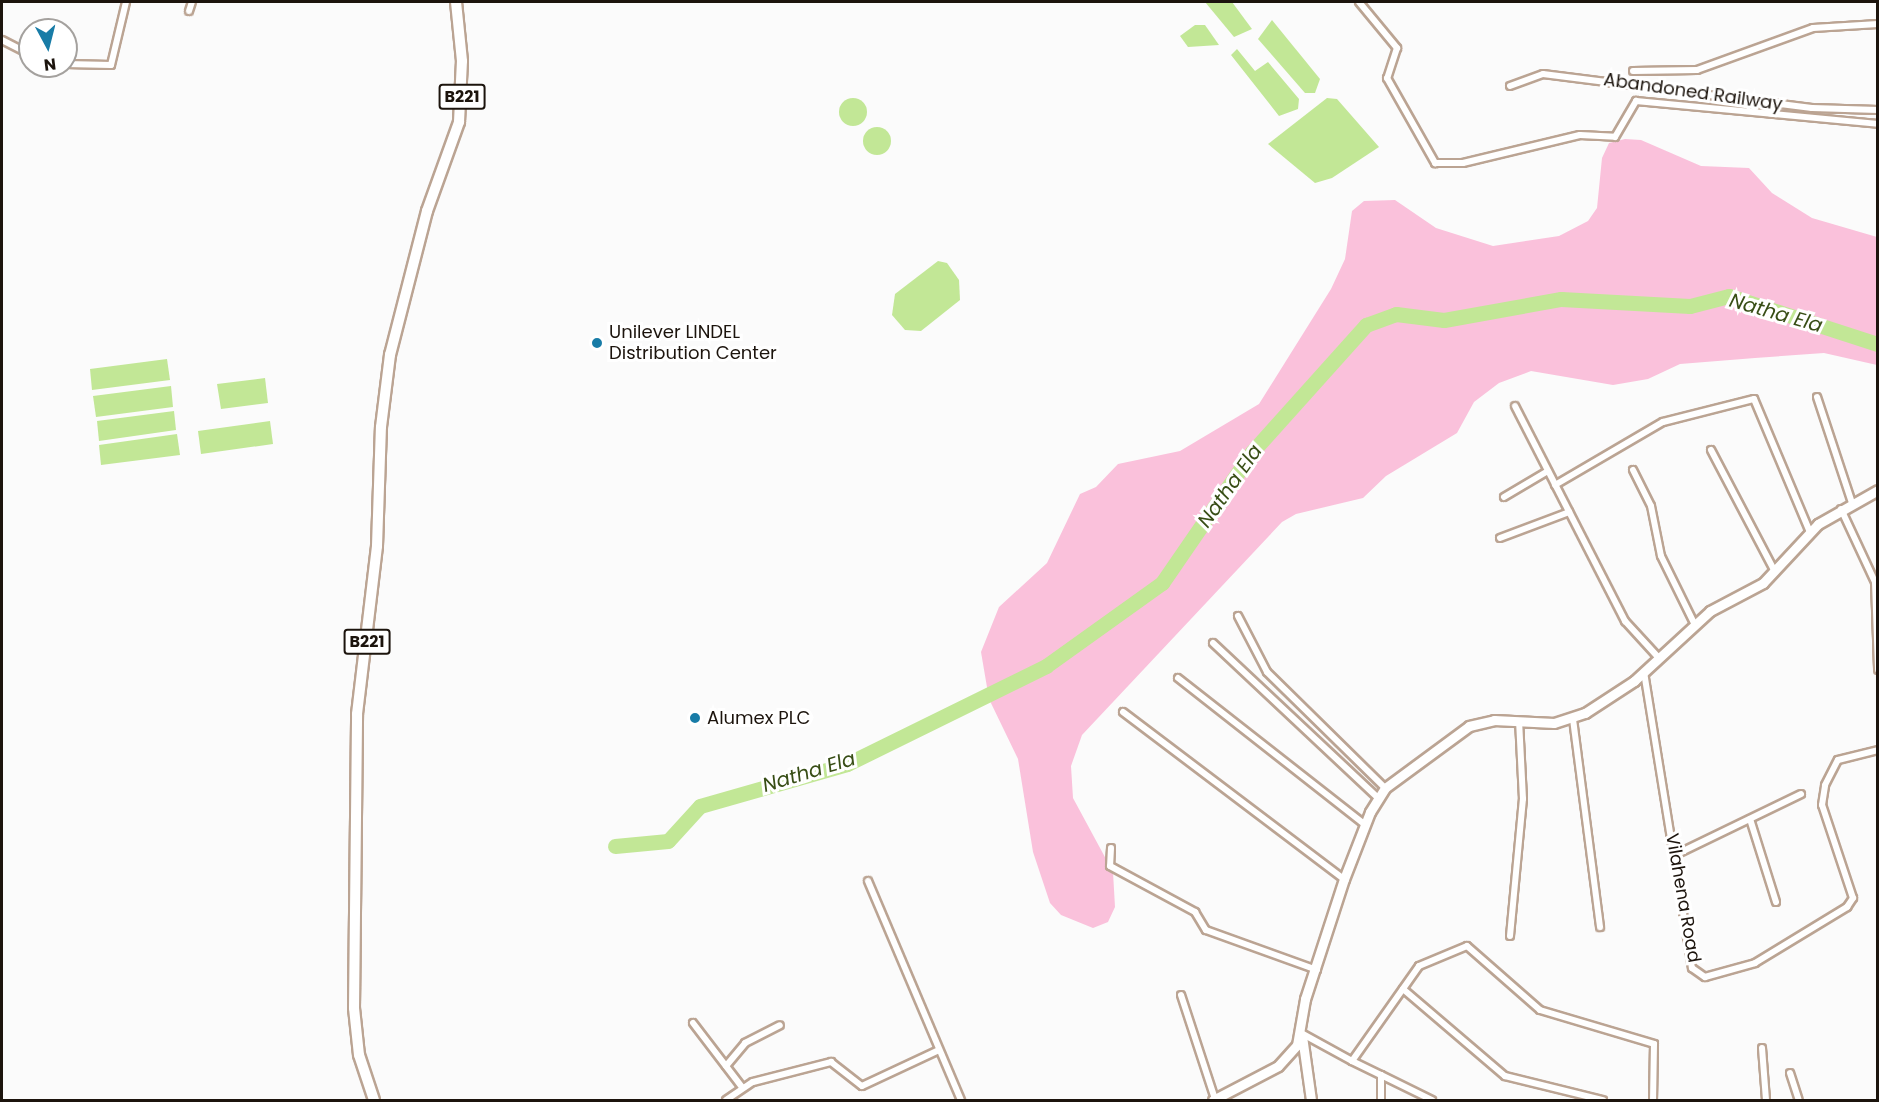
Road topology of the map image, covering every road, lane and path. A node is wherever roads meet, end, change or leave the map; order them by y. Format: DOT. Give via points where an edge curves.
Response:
graph roads {
  1 [pos="126,2"];
  2 [pos="192,2"];
  3 [pos="456,2"];
  4 [pos="1359,2"];
  5 [pos="189,12"];
  6 [pos="1878,24"];
  7 [pos="2,40"];
  8 [pos="18,48"];
  9 [pos="78,64"];
  10 [pos="1633,71"];
  11 [pos="1510,86"];
  12 [pos="1878,110"];
  13 [pos="1878,124"];
  14 [pos="1816,397"];
  15 [pos="1515,406"];
  16 [pos="1711,450"];
  17 [pos="1633,470"];
  18 [pos="1548,471"];
  19 [pos="1555,484"];
  20 [pos="1878,490"];
  21 [pos="1504,497"];
  22 [pos="1852,503"];
  23 [pos="1841,509"];
  24 [pos="1569,512"];
  25 [pos="1810,531"];
  26 [pos="1500,537"];
  27 [pos="1775,572"];
  28 [pos="1238,616"];
  29 [pos="1694,623"];
  30 [pos="1213,643"];
  31 [pos="1659,657"];
  32 [pos="1878,670"];
  33 [pos="1644,672"];
  34 [pos="1178,678"];
  35 [pos="1123,712"];
  36 [pos="1573,719"];
  37 [pos="1519,721"];
  38 [pos="1878,750"];
  39 [pos="1385,788"];
  40 [pos="1801,794"];
  41 [pos="1377,797"];
  42 [pos="1750,819"];
  43 [pos="1364,824"];
  44 [pos="1111,848"];
  45 [pos="1675,855"];
  46 [pos="1344,879"];
  47 [pos="868,881"];
  48 [pos="1776,902"];
  49 [pos="1600,927"];
  50 [pos="1510,936"];
  51 [pos="1317,970"];
  52 [pos="1403,989"];
  53 [pos="1181,995"];
  54 [pos="693,1023"];
  55 [pos="780,1025"];
  56 [pos="1301,1033"];
  57 [pos="1762,1048"];
  58 [pos="939,1050"];
  59 [pos="1352,1060"];
  60 [pos="726,1066"];
  61 [pos="1790,1073"];
  62 [pos="1381,1076"];
  63 [pos="742,1087"];
  64 [pos="1214,1100"];
  65 [pos="374,1101"];
  66 [pos="726,1101"];
  67 [pos="961,1101"];
  68 [pos="1311,1101"];
  69 [pos="1381,1101"];
  70 [pos="1432,1101"];
  71 [pos="1603,1101"];
  72 [pos="1653,1101"];
  73 [pos="1766,1101"];
  74 [pos="1799,1101"];
  1 -- 9 [label="street" via="111,65"];
  2 -- 5 [label="street"];
  3 -- 65 [label="main road, B221" via="462,61 459,122 424,222 390,355 381,427 377,546 357,714 354,1008 359,1055"];
  4 -- 13 [label="street" via="1397,48 1386,78 1435,163 1463,163 1580,135 1615,136 1636,100 1777,119"];
  6 -- 10 [label="street" via="1813,28 1697,70"];
  7 -- 8 [label="street"];
  11 -- 12 [label="street, Abandoned Railway" via="1544,74 1812,108"];
  14 -- 22 [label="street"];
  15 -- 18 [label="street"];
  16 -- 27 [label="street"];
  17 -- 29 [label="street" via="1651,506 1661,556"];
  18 -- 19 [label="street"];
  18 -- 21 [label="street"];
  19 -- 24 [label="street"];
  19 -- 25 [label="street" via="1664,422 1754,399"];
  20 -- 22 [label="street"];
  22 -- 23 [label="street"];
  23 -- 25 [label="street"];
  23 -- 32 [label="street" via="1875,582"];
  24 -- 26 [label="street"];
  24 -- 31 [label="street" via="1625,621"];
  25 -- 27 [label="street"];
  27 -- 29 [label="street"];
  28 -- 39 [label="street" via="1267,672"];
  29 -- 31 [label="street"];
  30 -- 41 [label="street"];
  31 -- 33 [label="street"];
  33 -- 36 [label="street"];
  33 -- 45 [label="street, Vilahena Road"];
  34 -- 43 [label="street"];
  35 -- 46 [label="street"];
  36 -- 37 [label="street"];
  36 -- 49 [label="street"];
  37 -- 39 [label="street" via="1468,726"];
  37 -- 50 [label="street" via="1523,799"];
  38 -- 45 [label="street, Vilahena Road" via="1838,760 1825,785 1822,805 1853,898 1755,963 1719,977 1705,977 1692,968"];
  39 -- 41 [label="street"];
  40 -- 42 [label="street"];
  41 -- 43 [label="street"];
  42 -- 45 [label="street"];
  42 -- 48 [label="street"];
  43 -- 46 [label="street"];
  44 -- 51 [label="street" via="1110,866 1195,912 1206,930"];
  46 -- 51 [label="street"];
  47 -- 58 [label="street"];
  51 -- 56 [label="street"];
  52 -- 59 [label="street"];
  52 -- 71 [label="street" via="1505,1076"];
  52 -- 72 [label="street" via="1419,966 1467,946 1540,1010 1654,1044"];
  53 -- 64 [label="street"];
  54 -- 60 [label="street"];
  55 -- 60 [label="street" via="745,1043"];
  56 -- 59 [label="street"];
  56 -- 64 [label="street" via="1278,1066"];
  56 -- 68 [label="street"];
  57 -- 73 [label="street"];
  58 -- 63 [label="street" via="862,1086 831,1062"];
  58 -- 67 [label="street"];
  59 -- 62 [label="street"];
  60 -- 63 [label="street"];
  61 -- 74 [label="street"];
  62 -- 69 [label="street"];
  62 -- 70 [label="street"];
  63 -- 66 [label="street"];
}
